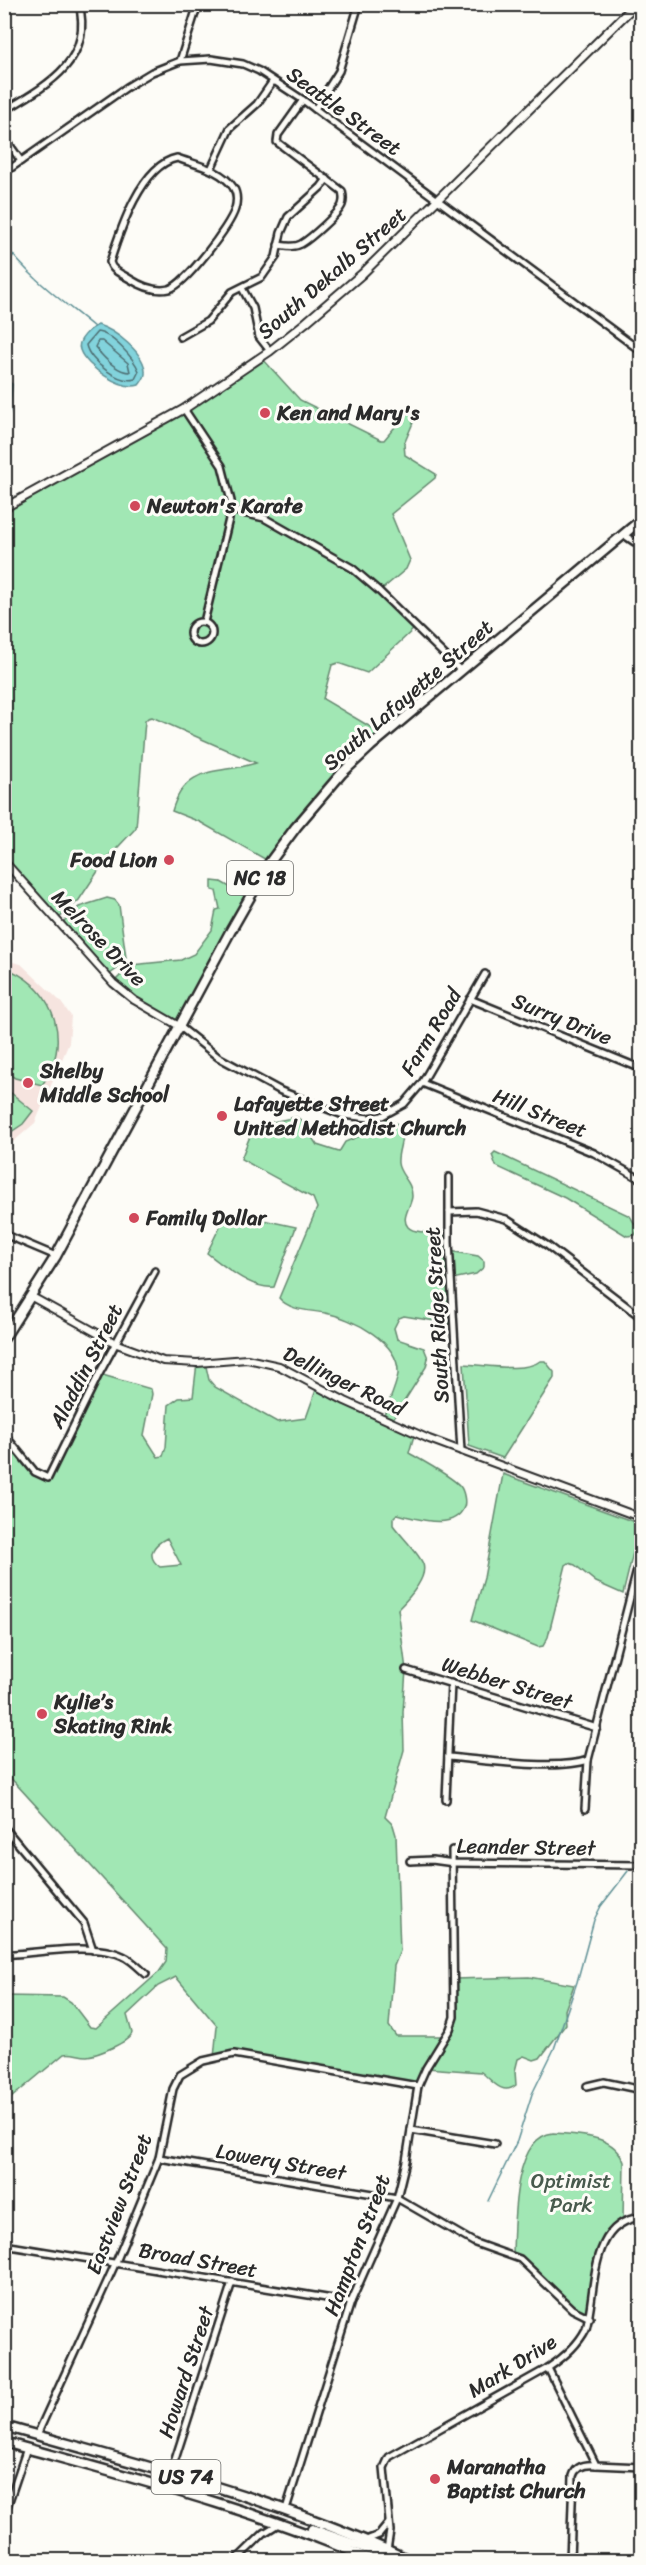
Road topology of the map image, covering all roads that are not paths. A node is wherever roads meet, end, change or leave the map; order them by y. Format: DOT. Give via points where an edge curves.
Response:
graph roads {
  1 [pos="79,4"];
  2 [pos="198,4"];
  3 [pos="359,4"];
  4 [pos="636,4"];
  5 [pos="180,61"];
  6 [pos="273,81"];
  7 [pos="303,100"];
  8 [pos="315,109"];
  9 [pos="4,111"];
  10 [pos="4,138"];
  11 [pos="21,161"];
  12 [pos="211,170"];
  13 [pos="4,173"];
  14 [pos="327,178"];
  15 [pos="437,200"];
  16 [pos="278,244"];
  17 [pos="242,288"];
  18 [pos="180,338"];
  19 [pos="270,351"];
  20 [pos="642,352"];
  21 [pos="184,409"];
  22 [pos="4,508"];
  23 [pos="230,510"];
  24 [pos="642,519"];
  25 [pos="624,535"];
  26 [pos="642,548"];
  27 [pos="204,622"];
  28 [pos="461,671"];
  29 [pos="4,861"];
  30 [pos="484,974"];
  31 [pos="470,999"];
  32 [pos="179,1026"];
  33 [pos="642,1069"];
  34 [pos="422,1083"];
  35 [pos="449,1177"];
  36 [pos="642,1180"];
  37 [pos="449,1212"];
  38 [pos="4,1234"];
  39 [pos="56,1256"];
  40 [pos="155,1271"];
  41 [pos="32,1297"];
  42 [pos="642,1318"];
  43 [pos="4,1338"];
  44 [pos="115,1343"];
  45 [pos="4,1434"];
  46 [pos="461,1452"];
  47 [pos="642,1518"];
  48 [pos="642,1551"];
  49 [pos="406,1670"];
  50 [pos="452,1683"];
  51 [pos="597,1728"];
  52 [pos="448,1757"];
  53 [pos="588,1760"];
  54 [pos="446,1800"];
  55 [pos="585,1809"];
  56 [pos="4,1827"];
  57 [pos="452,1851"];
  58 [pos="410,1861"];
  59 [pos="454,1863"];
  60 [pos="642,1865"];
  61 [pos="93,1950"];
  62 [pos="4,1955"];
  63 [pos="146,1974"];
  64 [pos="418,2086"];
  65 [pos="587,2086"];
  66 [pos="642,2090"];
  67 [pos="411,2130"];
  68 [pos="495,2144"];
  69 [pos="159,2158"];
  70 [pos="397,2198"];
  71 [pos="642,2217"];
  72 [pos="4,2245"];
  73 [pos="116,2262"];
  74 [pos="232,2282"];
  75 [pos="351,2302"];
  76 [pos="590,2318"];
  77 [pos="548,2368"];
  78 [pos="4,2426"];
  79 [pos="37,2435"];
  80 [pos="4,2442"];
  81 [pos="27,2448"];
  82 [pos="596,2465"];
  83 [pos="642,2467"];
  84 [pos="171,2472"];
  85 [pos="286,2510"];
  86 [pos="4,2516"];
  87 [pos="260,2516"];
  88 [pos="280,2523"];
  89 [pos="388,2524"];
  90 [pos="264,2533"];
  91 [pos="364,2540"];
  92 [pos="387,2550"];
  93 [pos="236,2560"];
  94 [pos="372,2560"];
  95 [pos="409,2560"];
  96 [pos="570,2560"];
  1 -- 9 [label="street" via="84,26 72,59 62,72"];
  2 -- 5 [label="street"];
  3 -- 8 [label="street" via="339,71"];
  4 -- 15 [label="main road, South Dekalb Street"];
  5 -- 6 [label="street, Seattle Street" via="226,60 259,71"];
  5 -- 11 [label="street, Seattle Street" via="127,87"];
  6 -- 7 [label="street, Seattle Street"];
  6 -- 12 [label="street" via="257,104 230,128"];
  7 -- 8 [label="street, Seattle Street"];
  7 -- 14 [label="street" via="277,142"];
  8 -- 15 [label="street, Seattle Street"];
  10 -- 11 [label="street"];
  11 -- 13 [label="street, Seattle Street"];
  12 -- 12 [label="street" via="177,158 155,169 140,190 115,246 110,262 115,271 159,290 182,282 192,273 235,209 236,193 226,179"];
  14 -- 16 [label="street" via="288,217"];
  14 -- 16 [label="street" via="342,191 342,205 301,244"];
  15 -- 19 [label="main road, South Dekalb Street" via="362,274"];
  15 -- 20 [label="street, Seattle Street"];
  16 -- 17 [label="street" via="272,266"];
  17 -- 18 [label="street" via="232,292 208,321"];
  17 -- 19 [label="street" via="253,308 259,337"];
  19 -- 21 [label="main road, South Dekalb Street"];
  21 -- 22 [label="main road, South Dekalb Street"];
  21 -- 23 [label="street" via="222,466 229,487"];
  23 -- 27 [label="street"];
  23 -- 28 [label="street" via="264,518 352,568"];
  24 -- 25 [label="main road, South Lafayette Street / NC 18"];
  25 -- 26 [label="street"];
  25 -- 28 [label="main road, South Lafayette Street / NC 18"];
  27 -- 27 [label="street" via="191,627 191,638 197,643 212,636 212,629"];
  28 -- 32 [label="main road, South Lafayette Street / NC 18" via="342,773 296,827 270,862"];
  29 -- 32 [label="street, Melrose Drive" via="113,983"];
  30 -- 31 [label="street, Farm Road"];
  31 -- 33 [label="street, Surry Drive"];
  31 -- 34 [label="street, Farm Road"];
  32 -- 34 [label="street, Farm Road" via="242,1071 343,1115 382,1116 404,1104"];
  32 -- 39 [label="main road, South Lafayette Street / NC 18"];
  34 -- 36 [label="street, Hill Street" via="594,1153"];
  35 -- 37 [label="street, South Ridge Street"];
  37 -- 42 [label="street" via="476,1211 506,1219"];
  37 -- 46 [label="street, South Ridge Street"];
  38 -- 39 [label="street"];
  39 -- 41 [label="main road, South Lafayette Street / NC 18"];
  40 -- 44 [label="street, Aladdin Street"];
  41 -- 43 [label="main road, South Lafayette Street / NC 18"];
  41 -- 44 [label="street, Dellinger Road"];
  44 -- 45 [label="street, Aladdin Street" via="48,1478 35,1472"];
  44 -- 46 [label="street, Dellinger Road" via="134,1352 177,1362 267,1362"];
  46 -- 47 [label="street, Dellinger Road"];
  48 -- 51 [label="street"];
  49 -- 50 [label="street, Webber Street"];
  50 -- 51 [label="street, Webber Street"];
  50 -- 52 [label="street"];
  51 -- 53 [label="street"];
  52 -- 53 [label="street" via="550,1764"];
  52 -- 54 [label="street"];
  53 -- 55 [label="street"];
  56 -- 61 [label="street" via="84,1923"];
  57 -- 59 [label="street, Hampton Street"];
  58 -- 59 [label="street, Leander Street"];
  59 -- 60 [label="street, Leander Street"];
  59 -- 64 [label="street, Hampton Street" via="454,2017"];
  61 -- 62 [label="street"];
  61 -- 63 [label="street" via="127,1958"];
  64 -- 67 [label="street, Hampton Street"];
  64 -- 69 [label="street, Eastview Street" via="234,2054 214,2058 190,2068 176,2081"];
  65 -- 66 [label="street" via="604,2082"];
  67 -- 68 [label="street"];
  67 -- 70 [label="street, Hampton Street"];
  69 -- 70 [label="street, Lowery Street"];
  69 -- 73 [label="street, Eastview Street"];
  70 -- 75 [label="street, Hampton Street"];
  70 -- 76 [label="street, Lowery Street" via="475,2242 520,2259 572,2308"];
  71 -- 76 [label="street, Mark Drive" via="623,2221 604,2241"];
  72 -- 73 [label="street, Broad Street"];
  73 -- 74 [label="street, Broad Street"];
  73 -- 79 [label="street, Eastview Street"];
  74 -- 75 [label="street, Broad Street"];
  74 -- 84 [label="street, Howard Street"];
  75 -- 85 [label="street, Hampton Street"];
  76 -- 77 [label="street, Mark Drive" via="582,2337"];
  77 -- 82 [label="street"];
  77 -- 89 [label="street, Mark Drive" via="389,2457 384,2468"];
  78 -- 79 [label="main road, US 74"];
  79 -- 84 [label="main road, US 74"];
  80 -- 81 [label="main road, US 74"];
  81 -- 86 [label="street"];
  81 -- 87 [label="main road, US 74"];
  82 -- 83 [label="street"];
  82 -- 96 [label="street" via="574,2472"];
  84 -- 85 [label="main road, US 74"];
  85 -- 91 [label="main road, US 74"];
  87 -- 88 [label="main road, US 74"];
  87 -- 90 [label="street"];
  88 -- 90 [label="street"];
  88 -- 92 [label="main road" via="292,2522 376,2552"];
  88 -- 94 [label="main road, US 74"];
  89 -- 91 [label="street" via="379,2535"];
  89 -- 92 [label="street, Mark Drive"];
  90 -- 93 [label="street"];
  91 -- 92 [label="main road, US 74"];
  92 -- 95 [label="main road, US 74"];
}
